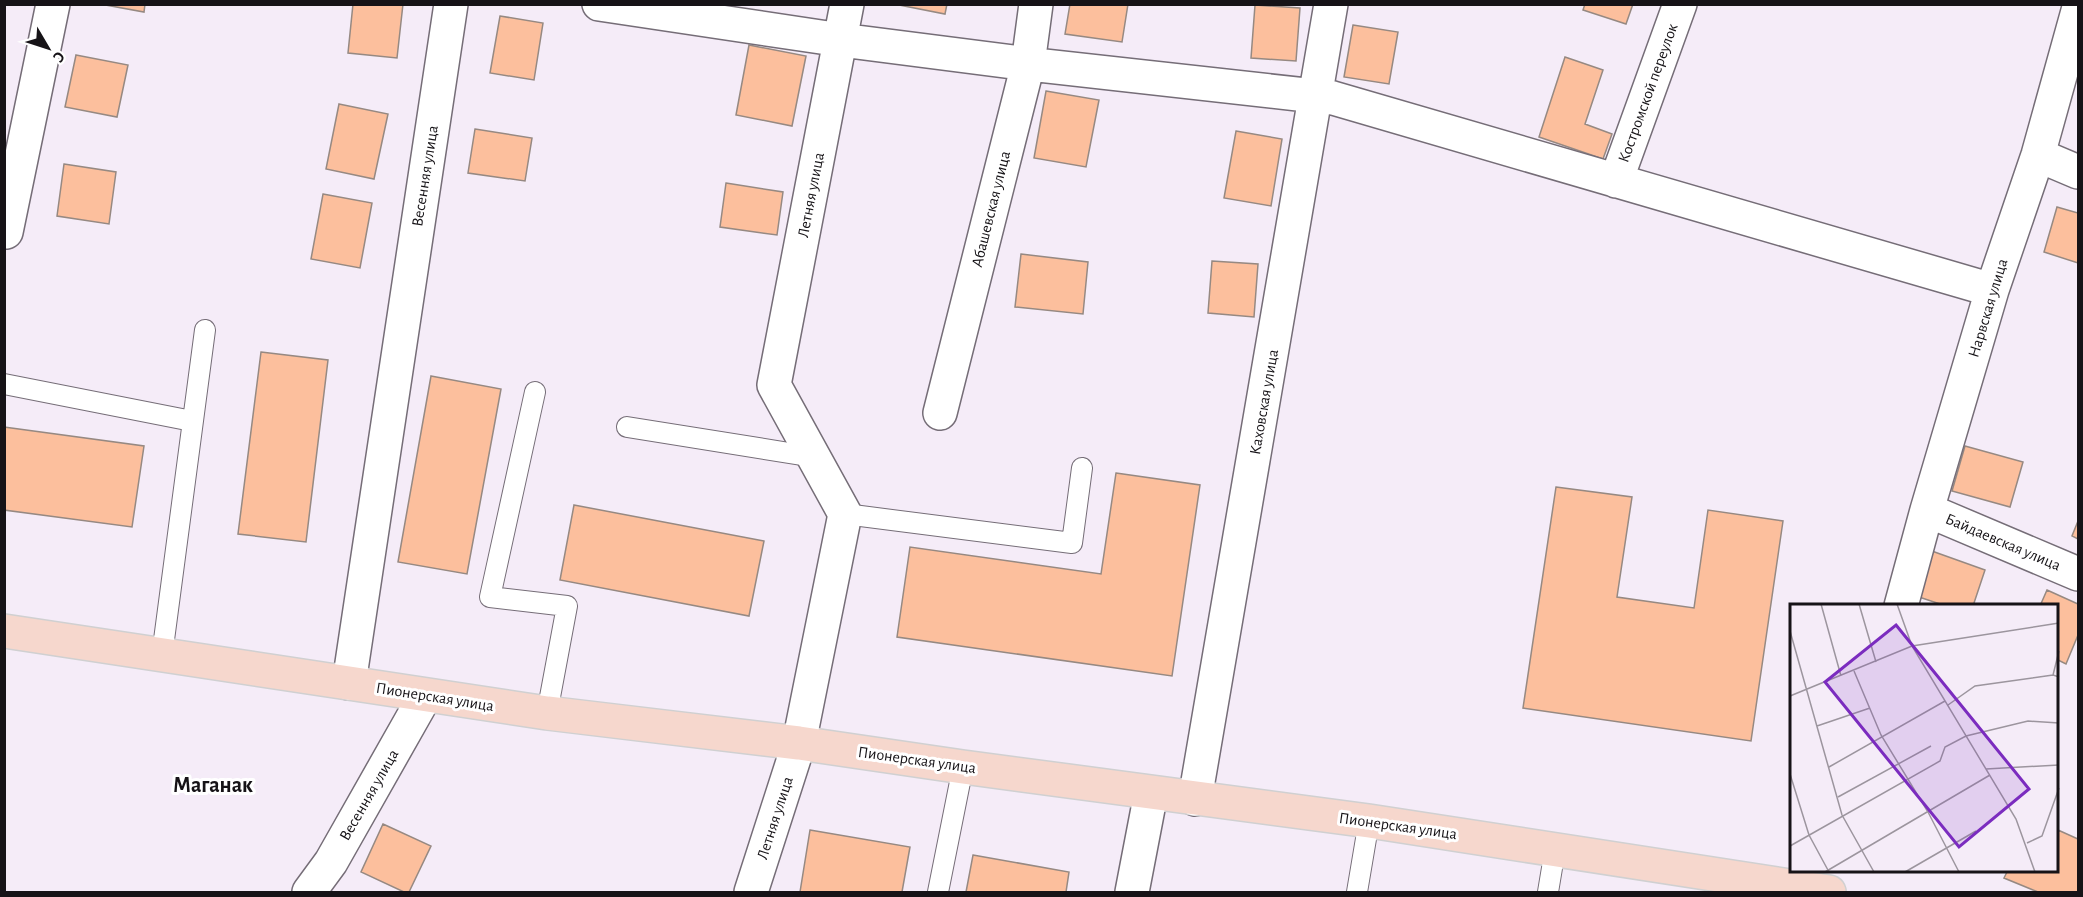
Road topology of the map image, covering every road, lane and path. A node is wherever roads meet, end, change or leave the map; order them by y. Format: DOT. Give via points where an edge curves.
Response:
graph roads {
  1 [pos="53,4"];
  2 [pos="451,4"];
  3 [pos="599,4"];
  4 [pos="847,4"];
  5 [pos="1036,4"];
  6 [pos="1331,4"];
  7 [pos="1680,4"];
  8 [pos="2079,11"];
  9 [pos="841,40"];
  10 [pos="1028,64"];
  11 [pos="1317,96"];
  12 [pos="2038,155"];
  13 [pos="2079,172"];
  14 [pos="1616,181"];
  15 [pos="6,232"];
  16 [pos="1992,290"];
  17 [pos="205,330"];
  18 [pos="4,384"];
  19 [pos="535,392"];
  20 [pos="940,413"];
  21 [pos="192,421"];
  22 [pos="627,427"];
  23 [pos="814,457"];
  24 [pos="1082,468"];
  25 [pos="1928,510"];
  26 [pos="845,514"];
  27 [pos="2079,574"];
  28 [pos="1902,604"];
  29 [pos="4,631"];
  30 [pos="162,656"];
  31 [pos="349,683"];
  32 [pos="425,696"];
  33 [pos="547,713"];
  34 [pos="799,743"];
  35 [pos="963,767"];
  36 [pos="1151,793"];
  37 [pos="1195,799"];
  38 [pos="1369,821"];
  39 [pos="1555,850"];
  40 [pos="1826,887"];
  41 [pos="309,892"];
  42 [pos="751,892"];
  43 [pos="938,892"];
  44 [pos="1132,892"];
  45 [pos="1357,892"];
  46 [pos="1548,892"];
  1 -- 15 [label="street"];
  2 -- 31 [label="street, Весенняя улица"];
  3 -- 9 [label="street"];
  4 -- 9 [label="street, Летняя улица"];
  5 -- 10 [label="street, Абашевская улица"];
  6 -- 11 [label="street, Каховская улица"];
  7 -- 14 [label="street, Костромской переулок"];
  8 -- 12 [label="street, Нарвская улица"];
  9 -- 10 [label="street"];
  9 -- 23 [label="street, Летняя улица" via="774,385"];
  10 -- 11 [label="street"];
  10 -- 20 [label="street, Абашевская улица"];
  11 -- 14 [label="street"];
  11 -- 37 [label="street, Каховская улица"];
  12 -- 13 [label="street"];
  12 -- 16 [label="street, Нарвская улица"];
  14 -- 16 [label="street"];
  16 -- 25 [label="street, Нарвская улица"];
  17 -- 21 [label="lane"];
  18 -- 21 [label="lane"];
  19 -- 33 [label="lane" via="490,597 567,606"];
  21 -- 30 [label="lane"];
  22 -- 23 [label="lane"];
  23 -- 26 [label="street"];
  24 -- 26 [label="lane" via="1072,543"];
  25 -- 27 [label="street, Байдаевская улица"];
  25 -- 28 [label="street, Нарвская улица"];
  26 -- 34 [label="street, Летняя улица"];
  29 -- 30 [label="main road, Пионерская улица"];
  30 -- 31 [label="main road, Пионерская улица"];
  31 -- 32 [label="main road, Пионерская улица"];
  32 -- 33 [label="main road, Пионерская улица"];
  32 -- 41 [label="street, Весенняя улица" via="331,862"];
  33 -- 34 [label="main road, Пионерская улица"];
  34 -- 35 [label="main road, Пионерская улица"];
  34 -- 42 [label="street, Летняя улица"];
  35 -- 36 [label="main road, Пионерская улица"];
  35 -- 43 [label="lane"];
  36 -- 37 [label="main road, Пионерская улица"];
  36 -- 44 [label="street"];
  37 -- 38 [label="main road, Пионерская улица"];
  38 -- 39 [label="main road, Пионерская улица"];
  38 -- 45 [label="lane"];
  39 -- 40 [label="main road, Пионерская улица"];
  39 -- 46 [label="lane"];
}
